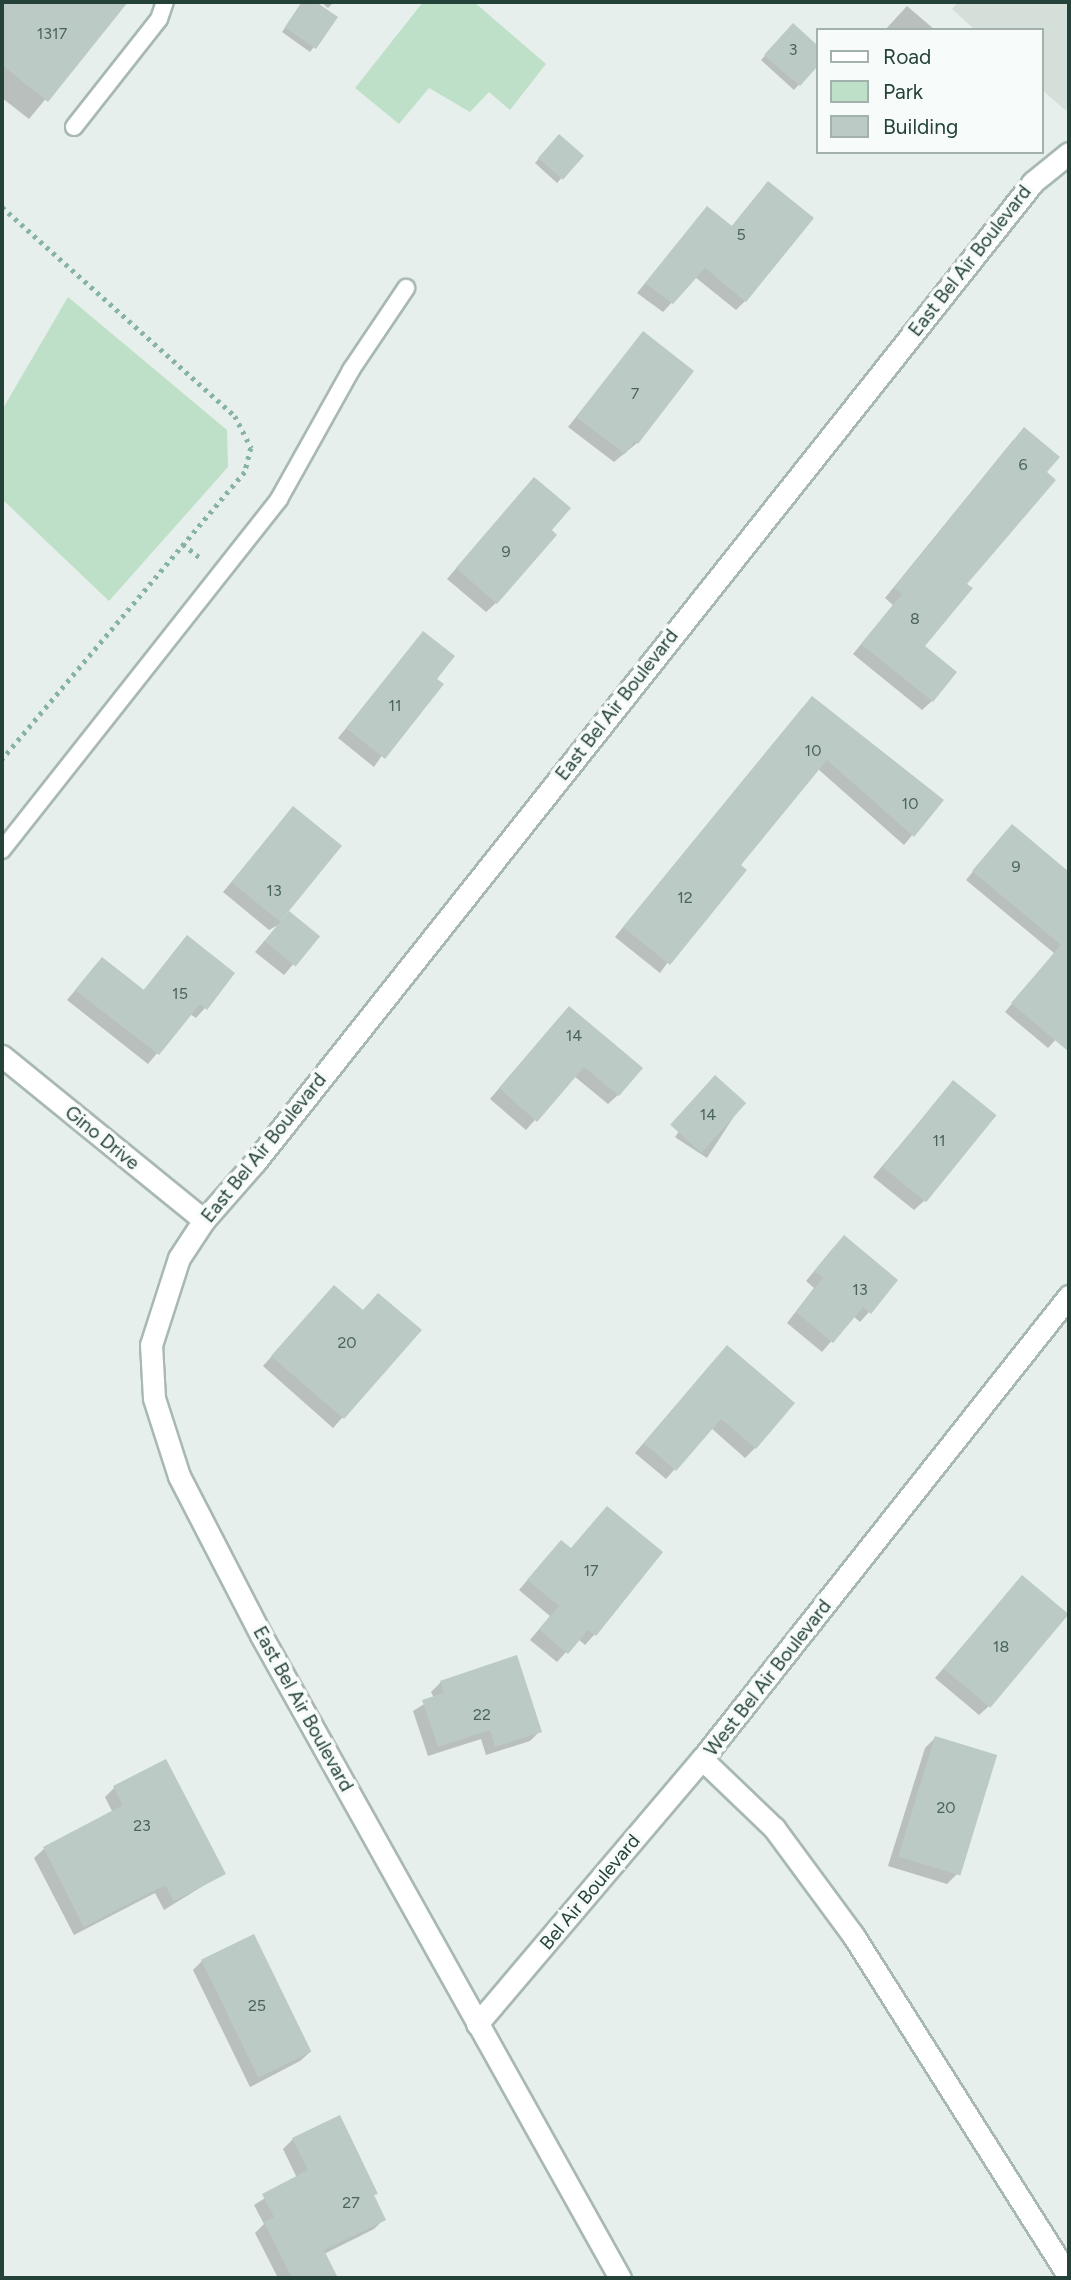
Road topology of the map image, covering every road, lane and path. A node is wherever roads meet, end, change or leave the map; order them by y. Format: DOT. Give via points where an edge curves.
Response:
graph roads {
  1 [pos="165,2"];
  2 [pos="74,128"];
  3 [pos="1069,153"];
  4 [pos="2,207"];
  5 [pos="407,288"];
  6 [pos="2,760"];
  7 [pos="2,850"];
  8 [pos="2,1056"];
  9 [pos="204,1220"];
  10 [pos="1069,1296"];
  11 [pos="702,1759"];
  12 [pos="477,2024"];
  13 [pos="1069,2277"];
  14 [pos="620,2278"];
  1 -- 2 [label="lane" via="159,19"];
  3 -- 9 [label="street, East Bel Air Boulevard" via="1033,181 264,1151"];
  4 -- 6 [label="path" via="235,416 251,448 244,472"];
  5 -- 7 [label="lane" via="351,369 279,499"];
  8 -- 9 [label="street, Gino Drive"];
  9 -- 12 [label="street, East Bel Air Boulevard" via="179,1258 150,1345 153,1398 162,1435 261,1635"];
  10 -- 11 [label="street, West Bel Air Boulevard"];
  11 -- 12 [label="street, Bel Air Boulevard"];
  11 -- 13 [label="street, West Bel Air Boulevard" via="774,1828 853,1934"];
  12 -- 14 [label="street, East Bel Air Boulevard"];
}
